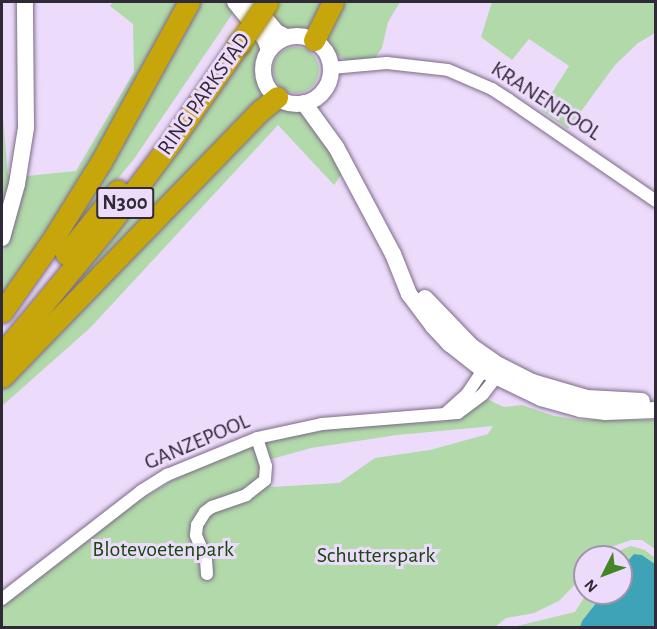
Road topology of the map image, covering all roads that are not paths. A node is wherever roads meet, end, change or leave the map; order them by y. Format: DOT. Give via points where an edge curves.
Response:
graph roads {
  1 [pos="26,2"];
  2 [pos="189,2"];
  3 [pos="235,2"];
  4 [pos="260,2"];
  5 [pos="333,2"];
  6 [pos="286,37"];
  7 [pos="234,38"];
  8 [pos="314,40"];
  9 [pos="269,50"];
  10 [pos="331,68"];
  11 [pos="319,95"];
  12 [pos="277,97"];
  13 [pos="304,104"];
  14 [pos="336,147"];
  15 [pos="656,201"];
  16 [pos="2,238"];
  17 [pos="2,312"];
  18 [pos="2,333"];
  19 [pos="2,354"];
  20 [pos="491,370"];
  21 [pos="2,377"];
  22 [pos="656,402"];
  23 [pos="656,410"];
  24 [pos="257,438"];
  25 [pos="207,574"];
  26 [pos="2,599"];
  1 -- 16 [label="main road" via="26,128 17,184"];
  2 -- 17 [label="highway, N300" via="101,162"];
  3 -- 9 [label="main road" via="265,39"];
  4 -- 6 [label="main road" via="276,32"];
  4 -- 7 [label="highway, RING PARKSTAD / N300"];
  5 -- 8 [label="highway"];
  6 -- 8 [label="main road"];
  6 -- 9 [label="main road"];
  7 -- 18 [label="highway, RING PARKSTAD / N300"];
  7 -- 19 [label="highway, RING PARKSTAD / N300" via="172,141 108,226"];
  8 -- 10 [label="main road" via="328,55"];
  9 -- 12 [label="main road" via="263,75"];
  10 -- 11 [label="main road"];
  10 -- 15 [label="street, KRANENPOOL" via="415,64 457,74 509,100"];
  11 -- 13 [label="main road"];
  11 -- 14 [label="main road"];
  12 -- 13 [label="main road"];
  12 -- 21 [label="highway, N300"];
  13 -- 14 [label="main road"];
  14 -- 20 [label="main road" via="410,294 433,326"];
  20 -- 22 [label="main road" via="576,396"];
  20 -- 23 [label="main road" via="541,398 580,409"];
  20 -- 24 [label="street, GANZEPOOL" via="445,414 322,424"];
  24 -- 25 [label="street" via="266,466 265,480 246,495 212,507 197,525"];
  24 -- 26 [label="street, GANZEPOOL" via="158,480"];
}
